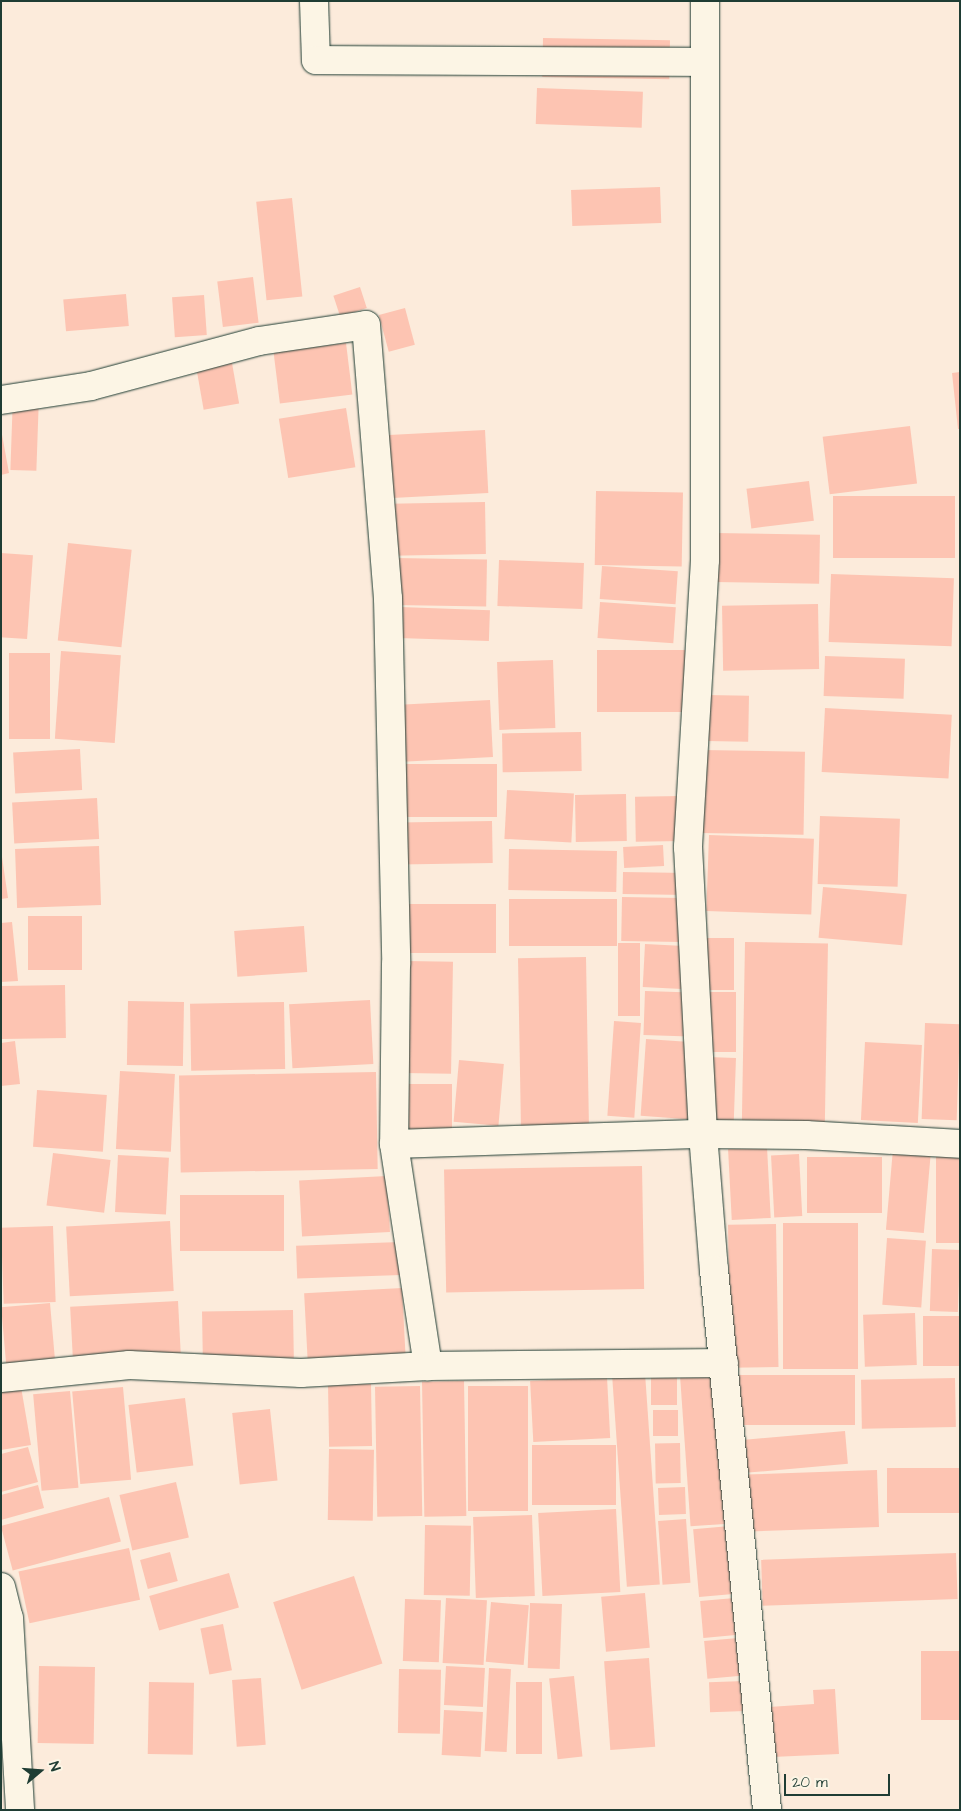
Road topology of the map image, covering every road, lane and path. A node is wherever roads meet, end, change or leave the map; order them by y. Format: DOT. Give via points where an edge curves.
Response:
graph roads {
  1 [pos="314,1"];
  2 [pos="705,1"];
  3 [pos="705,62"];
  4 [pos="1,400"];
  5 [pos="703,1134"];
  6 [pos="394,1144"];
  7 [pos="960,1144"];
  8 [pos="724,1363"];
  9 [pos="428,1366"];
  10 [pos="1,1378"];
  11 [pos="1,1587"];
  12 [pos="20,1810"];
  13 [pos="767,1810"];
  1 -- 3 [label="street" via="316,60"];
  2 -- 3 [label="street"];
  3 -- 5 [label="street" via="705,560 688,847"];
  4 -- 6 [label="street" via="92,386 259,341 366,325 388,598 396,964"];
  5 -- 6 [label="street"];
  5 -- 7 [label="street" via="806,1135"];
  5 -- 8 [label="street"];
  6 -- 9 [label="street"];
  8 -- 9 [label="street"];
  8 -- 13 [label="street"];
  9 -- 10 [label="street" via="301,1373 129,1365"];
  11 -- 12 [label="street" via="9,1618"];
}
